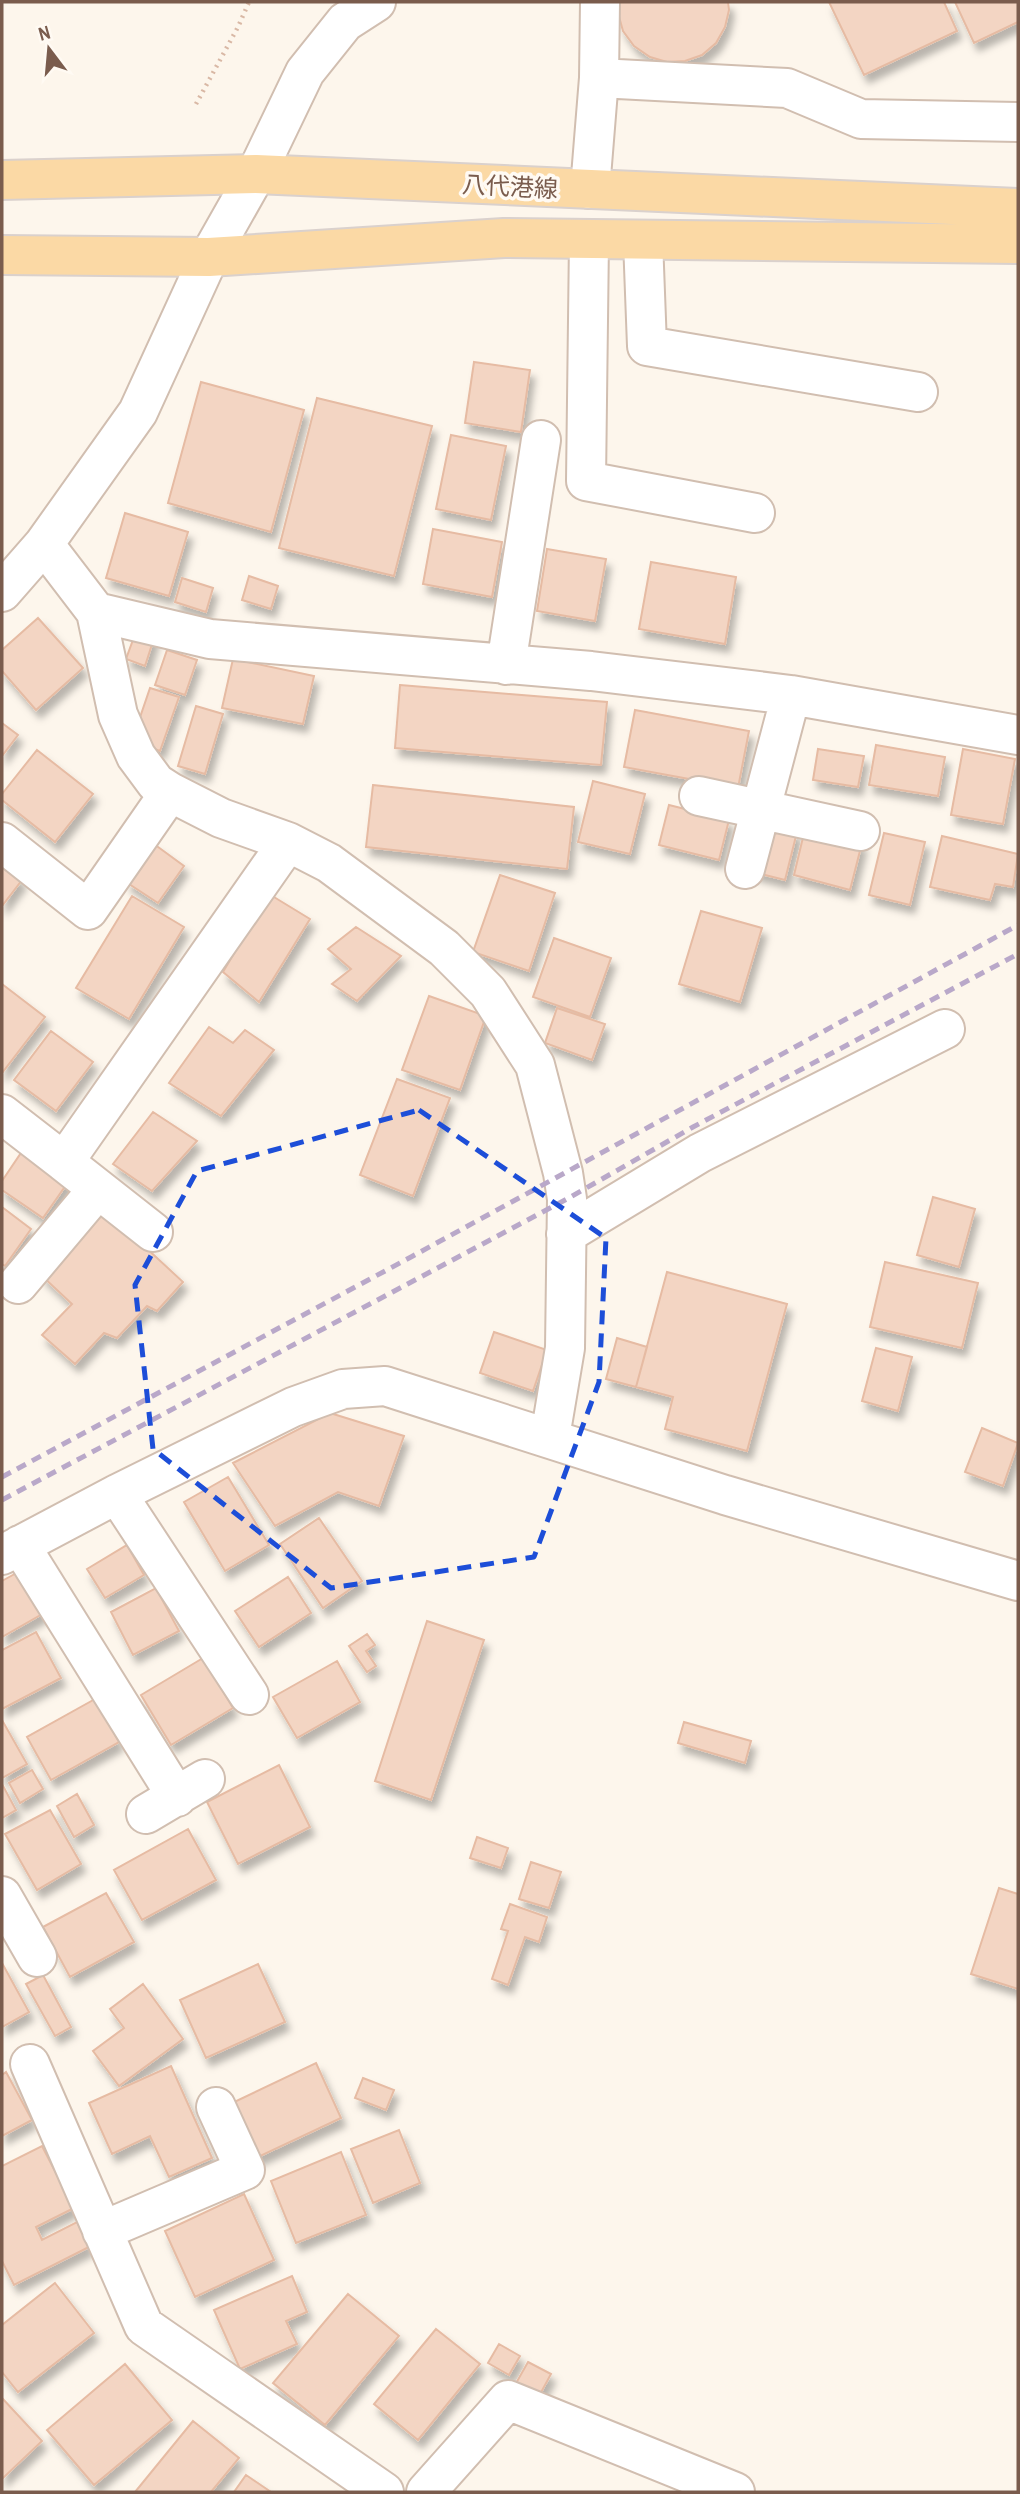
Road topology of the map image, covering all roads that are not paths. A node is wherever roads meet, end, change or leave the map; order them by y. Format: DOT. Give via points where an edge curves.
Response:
graph roads {
  1 [pos="376,2"];
  2 [pos="600,2"];
  3 [pos="599,78"];
  4 [pos="1018,122"];
  5 [pos="256,174"];
  6 [pos="2,180"];
  7 [pos="590,189"];
  8 [pos="1009,207"];
  9 [pos="589,240"];
  10 [pos="643,240"];
  11 [pos="1018,244"];
  12 [pos="2,255"];
  13 [pos="209,257"];
  14 [pos="918,392"];
  15 [pos="541,440"];
  16 [pos="755,513"];
  17 [pos="44,544"];
  18 [pos="2,592"];
  19 [pos="96,612"];
  20 [pos="506,665"];
  21 [pos="791,695"];
  22 [pos="1018,736"];
  23 [pos="170,792"];
  24 [pos="699,796"];
  25 [pos="761,809"];
  26 [pos="860,831"];
  27 [pos="2,842"];
  28 [pos="288,842"];
  29 [pos="745,869"];
  30 [pos="946,1029"];
  31 [pos="2,1114"];
  32 [pos="64,1162"];
  33 [pos="98,1189"];
  34 [pos="153,1232"];
  35 [pos="566,1234"];
  36 [pos="18,1284"];
  37 [pos="550,1437"];
  38 [pos="117,1494"];
  39 [pos="11,1550"];
  40 [pos="1018,1581"];
  41 [pos="249,1695"];
  42 [pos="176,1797"];
  43 [pos="30,2064"];
  44 [pos="216,2107"];
  45 [pos="102,2231"];
  46 [pos="384,2492"];
  47 [pos="426,2492"];
  48 [pos="735,2492"];
  1 -- 5 [label="street" via="345,22 305,72"];
  2 -- 3 [label="street"];
  3 -- 4 [label="street" via="787,88 861,119"];
  3 -- 7 [label="street"];
  5 -- 6 [label="main road, 八代港線"];
  5 -- 7 [label="main road, 八代港線"];
  5 -- 13 [label="street"];
  7 -- 8 [label="main road, 八代港線"];
  9 -- 10 [label="main road, 八代港線"];
  9 -- 13 [label="main road, 八代港線" via="504,238"];
  9 -- 16 [label="street" via="586,481"];
  10 -- 11 [label="main road, 八代港線"];
  10 -- 14 [label="street" via="647,346"];
  12 -- 13 [label="main road, 八代港線"];
  13 -- 17 [label="street" via="138,412"];
  15 -- 20 [label="street"];
  17 -- 18 [label="street"];
  17 -- 19 [label="street"];
  19 -- 20 [label="street" via="210,639"];
  19 -- 23 [label="street" via="118,715 136,756 156,783"];
  20 -- 21 [label="street"];
  21 -- 22 [label="street"];
  21 -- 25 [label="street"];
  23 -- 27 [label="street" via="89,910"];
  23 -- 28 [label="street" via="221,818"];
  24 -- 25 [label="street"];
  25 -- 26 [label="street"];
  25 -- 29 [label="street"];
  28 -- 32 [label="street"];
  28 -- 35 [label="street" via="329,863 433,940 488,992 535,1065 563,1173"];
  30 -- 35 [label="street" via="700,1153"];
  31 -- 32 [label="street"];
  32 -- 33 [label="street"];
  33 -- 34 [label="street"];
  33 -- 36 [label="street"];
  35 -- 37 [label="street" via="565,1348"];
  37 -- 38 [label="street" via="385,1386 343,1389 293,1407"];
  37 -- 40 [label="street" via="725,1495"];
  38 -- 39 [label="street"];
  38 -- 41 [label="street"];
  39 -- 42 [label="street" via="80,1670"];
  43 -- 45 [label="street"];
  44 -- 45 [label="street" via="245,2170"];
  45 -- 46 [label="street" via="144,2326"];
  47 -- 48 [label="street" via="508,2400"];
}
